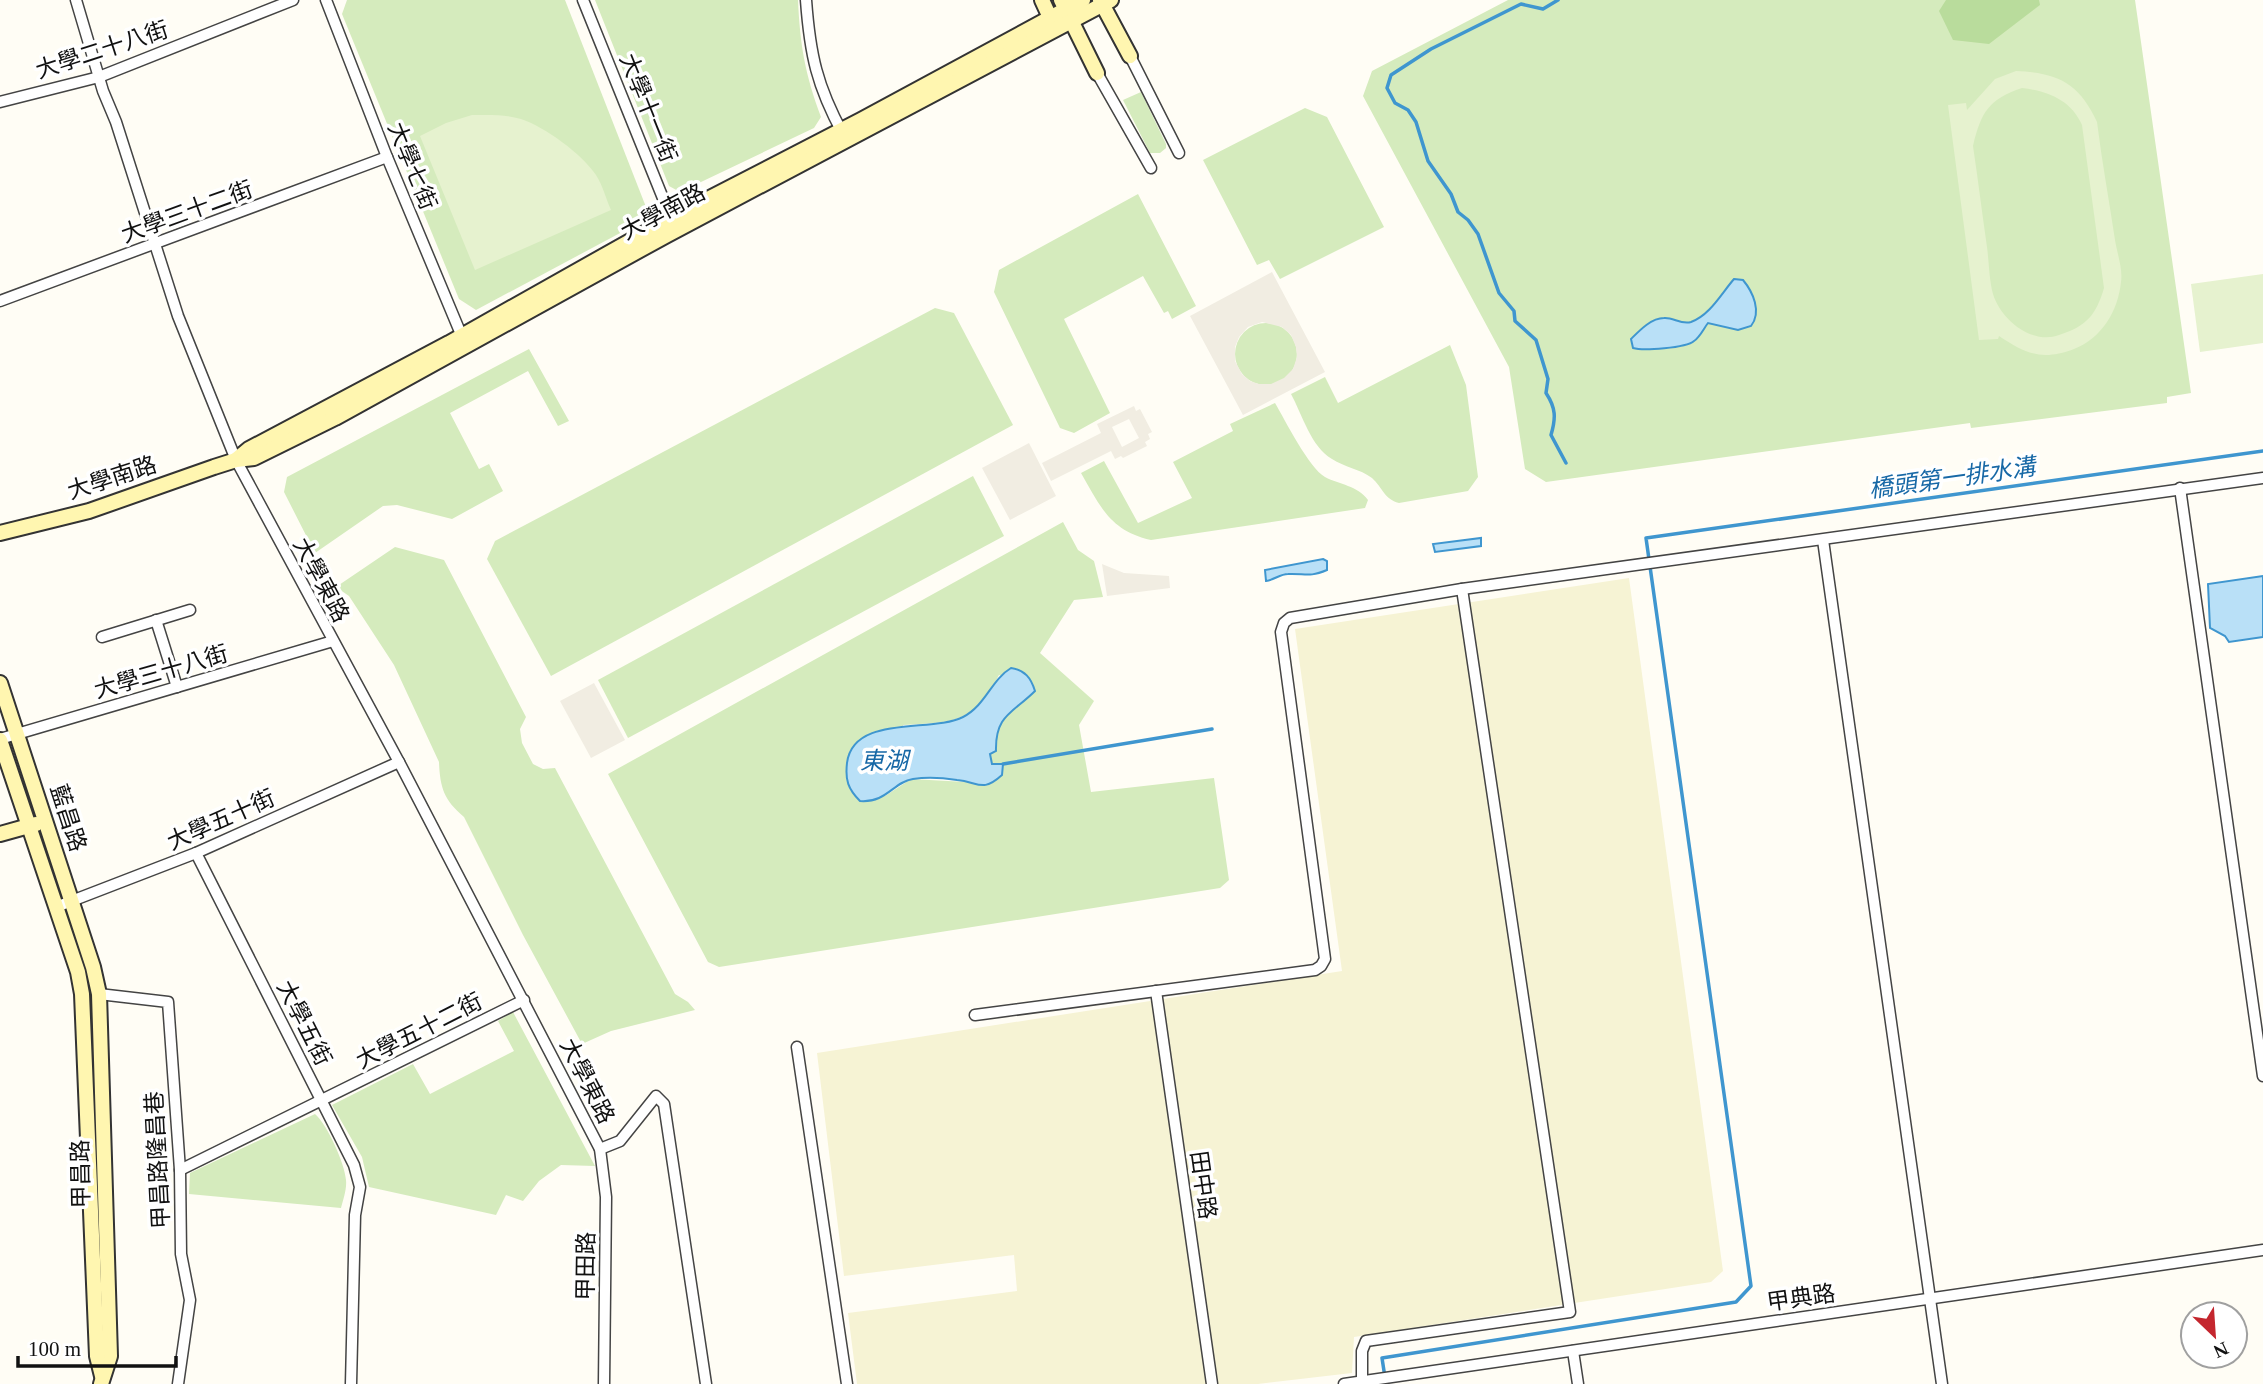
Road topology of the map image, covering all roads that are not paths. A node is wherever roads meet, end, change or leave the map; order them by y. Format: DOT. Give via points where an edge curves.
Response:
graph roads {
  1 [pos="76,0"];
  2 [pos="293,0"];
  3 [pos="326,0"];
  4 [pos="583,0"];
  5 [pos="806,0"];
  6 [pos="1042,0"];
  7 [pos="1083,0"];
  8 [pos="1117,0"];
  9 [pos="1104,1"];
  10 [pos="1066,10"];
  11 [pos="1052,23"];
  12 [pos="1117,30"];
  13 [pos="1083,45"];
  14 [pos="1130,55"];
  15 [pos="1097,73"];
  16 [pos="99,77"];
  17 [pos="0,102"];
  18 [pos="844,136"];
  19 [pos="1179,153"];
  20 [pos="387,158"];
  21 [pos="1151,168"];
  22 [pos="674,224"];
  23 [pos="154,245"];
  24 [pos="0,301"];
  25 [pos="464,341"];
  26 [pos="236,460"];
  27 [pos="2263,478"];
  28 [pos="2180,488"];
  29 [pos="0,533"];
  30 [pos="1823,540"];
  31 [pos="1462,589"];
  32 [pos="190,610"];
  33 [pos="156,620"];
  34 [pos="102,636"];
  35 [pos="333,641"];
  36 [pos="0,684"];
  37 [pos="177,687"];
  38 [pos="17,734"];
  39 [pos="0,739"];
  40 [pos="399,762"];
  41 [pos="44,821"];
  42 [pos="28,826"];
  43 [pos="0,834"];
  44 [pos="196,853"];
  45 [pos="72,902"];
  46 [pos="56,907"];
  47 [pos="93,967"];
  48 [pos="78,972"];
  49 [pos="1156,992"];
  50 [pos="99,994"];
  51 [pos="524,1000"];
  52 [pos="975,1014"];
  53 [pos="797,1047"];
  54 [pos="2263,1076"];
  55 [pos="322,1101"];
  56 [pos="600,1149"];
  57 [pos="180,1170"];
  58 [pos="2263,1250"];
  59 [pos="1930,1299"];
  60 [pos="1573,1351"];
  61 [pos="1365,1381"];
  62 [pos="103,1382"];
  63 [pos="178,1384"];
  64 [pos="351,1384"];
  65 [pos="604,1384"];
  66 [pos="706,1384"];
  67 [pos="847,1384"];
  68 [pos="1212,1384"];
  69 [pos="1344,1384"];
  70 [pos="1578,1384"];
  71 [pos="1942,1384"];
  1 -- 16 [label="street, 大學東路"];
  2 -- 16 [label="street, 大學二十八街"];
  3 -- 20 [label="street, 大學七街"];
  4 -- 22 [label="street, 大學十一街"];
  5 -- 18 [label="street" via="819,86"];
  6 -- 11 [label="street"];
  7 -- 10 [label="street, 大學南路"];
  8 -- 12 [label="street"];
  9 -- 10 [label="street, 大學南路"];
  9 -- 12 [label="street"];
  10 -- 11 [label="street, 大學南路"];
  10 -- 13 [label="street"];
  11 -- 13 [label="street"];
  11 -- 18 [label="street, 大學南路"];
  12 -- 14 [label="street"];
  13 -- 15 [label="street"];
  14 -- 19 [label="street"];
  15 -- 21 [label="street"];
  16 -- 17 [label="street, 大學二十八街"];
  16 -- 23 [label="street, 大學東路"];
  18 -- 22 [label="street, 大學南路"];
  20 -- 23 [label="street, 大學三十二街"];
  20 -- 25 [label="street, 大學七街"];
  22 -- 25 [label="street, 大學南路"];
  23 -- 24 [label="street, 大學三十二街"];
  23 -- 26 [label="street, 大學東路"];
  25 -- 26 [label="street, 大學南路" via="335,418 254,458"];
  26 -- 29 [label="street, 大學南路" via="89,511"];
  26 -- 35 [label="street, 大學東路"];
  27 -- 28 [label="street"];
  28 -- 30 [label="street"];
  28 -- 54 [label="street"];
  30 -- 31 [label="street"];
  30 -- 59 [label="street"];
  31 -- 49 [label="street" via="1290,618 1284,623 1281,632 1325,959 1315,970"];
  31 -- 61 [label="street" via="1570,1312 1366,1341 1362,1351"];
  32 -- 33 [label="street"];
  33 -- 34 [label="street"];
  33 -- 37 [label="street"];
  35 -- 37 [label="street, 大學三十八街"];
  35 -- 40 [label="street, 大學東路"];
  36 -- 38 [label="street, 藍昌路"];
  37 -- 38 [label="street, 大學三十八街"];
  38 -- 39 [label="street, 大學三十八街"];
  38 -- 41 [label="street, 藍昌路"];
  39 -- 42 [label="street, 藍昌路"];
  40 -- 44 [label="street, 大學五十街"];
  40 -- 51 [label="street, 大學東路"];
  41 -- 42 [label="street"];
  41 -- 45 [label="street, 藍昌路"];
  42 -- 43 [label="street"];
  42 -- 46 [label="street, 藍昌路"];
  44 -- 45 [label="street, 大學五十街"];
  44 -- 55 [label="street, 大學五街"];
  45 -- 46 [label="street, 大學五十街"];
  45 -- 47 [label="street, 藍昌路"];
  46 -- 48 [label="street, 藍昌路"];
  47 -- 50 [label="street, 甲昌路"];
  48 -- 62 [label="street, 甲昌路" via="97,1356"];
  49 -- 52 [label="street"];
  49 -- 68 [label="street, 田中路"];
  50 -- 57 [label="street, 甲昌路隆昌巷" via="168,1003"];
  50 -- 62 [label="street, 甲昌路" via="110,1356"];
  51 -- 55 [label="street, 大學五十二街"];
  51 -- 56 [label="street, 大學東路"];
  53 -- 67 [label="street"];
  55 -- 57 [label="street, 大學五十二街"];
  55 -- 64 [label="street, 大學五街" via="360,1187 355,1215"];
  56 -- 65 [label="street, 甲田路" via="606,1196"];
  56 -- 66 [label="street" via="620,1141 656,1096 661,1099"];
  57 -- 63 [label="street, 甲昌路隆昌巷" via="181,1254 190,1300"];
  58 -- 59 [label="street, 甲典路"];
  59 -- 60 [label="street, 甲典路"];
  59 -- 71 [label="street"];
  60 -- 61 [label="street, 甲典路"];
  60 -- 70 [label="street"];
  61 -- 69 [label="street, 甲典路"];
}
